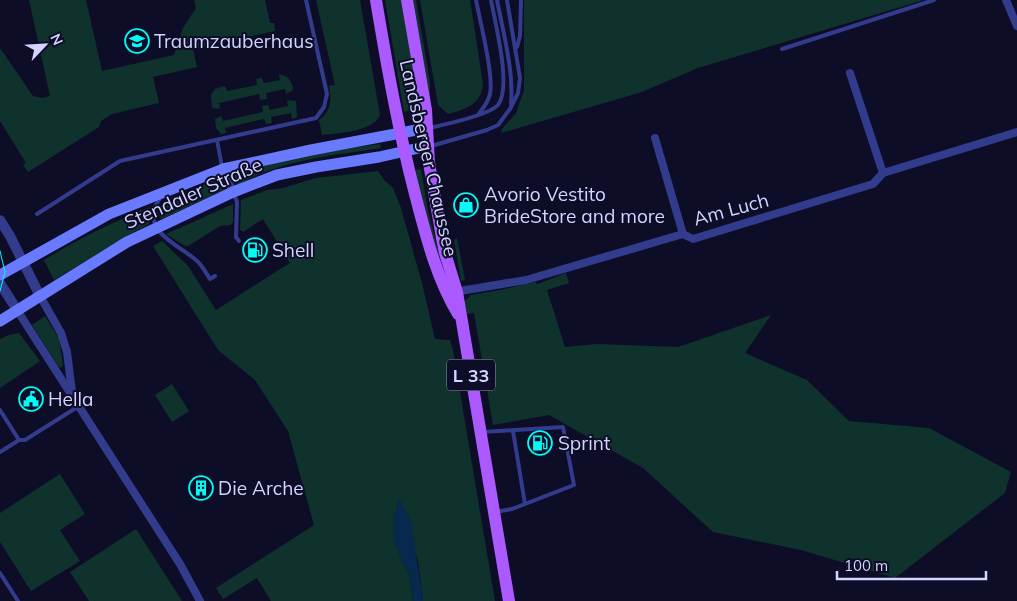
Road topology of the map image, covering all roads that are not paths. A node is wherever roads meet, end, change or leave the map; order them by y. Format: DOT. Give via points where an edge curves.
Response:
graph roads {
  1 [pos="306,0"];
  2 [pos="376,0"];
  3 [pos="407,0"];
  4 [pos="476,0"];
  5 [pos="491,0"];
  6 [pos="497,0"];
  7 [pos="507,0"];
  8 [pos="521,0"];
  9 [pos="934,0"];
  10 [pos="1006,0"];
  11 [pos="1017,26"];
  12 [pos="516,49"];
  13 [pos="782,49"];
  14 [pos="850,72"];
  15 [pos="510,109"];
  16 [pos="478,115"];
  17 [pos="422,129"];
  18 [pos="1017,132"];
  19 [pos="400,134"];
  20 [pos="655,138"];
  21 [pos="217,140"];
  22 [pos="424,147"];
  23 [pos="404,152"];
  24 [pos="223,169"];
  25 [pos="883,173"];
  26 [pos="164,192"];
  27 [pos="233,192"];
  28 [pos="37,214"];
  29 [pos="0,220"];
  30 [pos="156,227"];
  31 [pos="683,234"];
  32 [pos="239,241"];
  33 [pos="23,261"];
  34 [pos="0,275"];
  35 [pos="216,276"];
  36 [pos="0,283"];
  37 [pos="452,293"];
  38 [pos="40,296"];
  39 [pos="17,310"];
  40 [pos="0,321"];
  41 [pos="73,396"];
  42 [pos="79,406"];
  43 [pos="0,410"];
  44 [pos="513,431"];
  45 [pos="480,432"];
  46 [pos="19,440"];
  47 [pos="0,452"];
  48 [pos="525,504"];
  49 [pos="495,512"];
  50 [pos="0,573"];
  51 [pos="18,601"];
  52 [pos="200,601"];
  53 [pos="510,601"];
  1 -- 21 [label="lane" via="327,94 324,107 316,118"];
  2 -- 19 [label="main road, Landsberger Chaussee"];
  3 -- 17 [label="main road, Landsberger Chaussee" via="426,110"];
  4 -- 16 [label="lane" via="490,92"];
  5 -- 16 [label="lane" via="504,86 497,105"];
  6 -- 15 [label="lane" via="512,92"];
  7 -- 12 [label="lane"];
  8 -- 12 [label="lane" via="520,36"];
  9 -- 13 [label="lane"];
  10 -- 11 [label="street"];
  12 -- 15 [label="lane" via="520,78 518,94"];
  14 -- 25 [label="street"];
  15 -- 22 [label="lane" via="498,125 488,130"];
  16 -- 17 [label="lane"];
  17 -- 19 [label="main road, Stendaler Straße"];
  17 -- 22 [label="main road, Landsberger Chaussee"];
  18 -- 25 [label="street, Am Luch"];
  19 -- 23 [label="main road, Landsberger Chaussee"];
  19 -- 24 [label="main road, Stendaler Straße"];
  20 -- 31 [label="street"];
  21 -- 24 [label="lane"];
  21 -- 28 [label="lane" via="120,161"];
  22 -- 23 [label="main road, Stendaler Straße"];
  22 -- 37 [label="main road, Landsberger Chaussee"];
  23 -- 27 [label="main road, Stendaler Straße" via="277,175"];
  23 -- 37 [label="main road, Landsberger Chaussee" via="428,245"];
  24 -- 26 [label="main road, Stendaler Straße"];
  24 -- 27 [label="street"];
  25 -- 31 [label="street, Am Luch" via="873,184 693,239"];
  26 -- 30 [label="lane" via="154,207"];
  26 -- 33 [label="main road, Stendaler Straße" via="108,214"];
  27 -- 30 [label="main road, Stendaler Straße"];
  27 -- 32 [label="lane" via="237,202 236,237"];
  29 -- 33 [label="street"];
  30 -- 35 [label="lane" via="159,233 198,261 210,280"];
  30 -- 38 [label="main road, Stendaler Straße"];
  31 -- 37 [label="street, Am Luch" via="526,280"];
  33 -- 34 [label="main road, Stendaler Straße"];
  33 -- 38 [label="street"];
  36 -- 39 [label="street"];
  37 -- 45 [label="main road, Landsberger Chaussee / L 33" via="461,319"];
  38 -- 39 [label="main road, Stendaler Straße"];
  38 -- 41 [label="street" via="61,333"];
  39 -- 40 [label="main road, Stendaler Straße"];
  39 -- 41 [label="street"];
  41 -- 42 [label="street"];
  42 -- 46 [label="lane" via="25,440"];
  42 -- 52 [label="street" via="180,564"];
  43 -- 46 [label="lane"];
  44 -- 45 [label="lane"];
  44 -- 48 [label="lane"];
  44 -- 48 [label="lane" via="563,427 574,485"];
  45 -- 49 [label="main road, Landsberger Chaussee / L 33"];
  46 -- 47 [label="lane"];
  48 -- 49 [label="lane"];
  49 -- 53 [label="main road, Landsberger Chaussee / L 33"];
  50 -- 51 [label="lane"];
}
